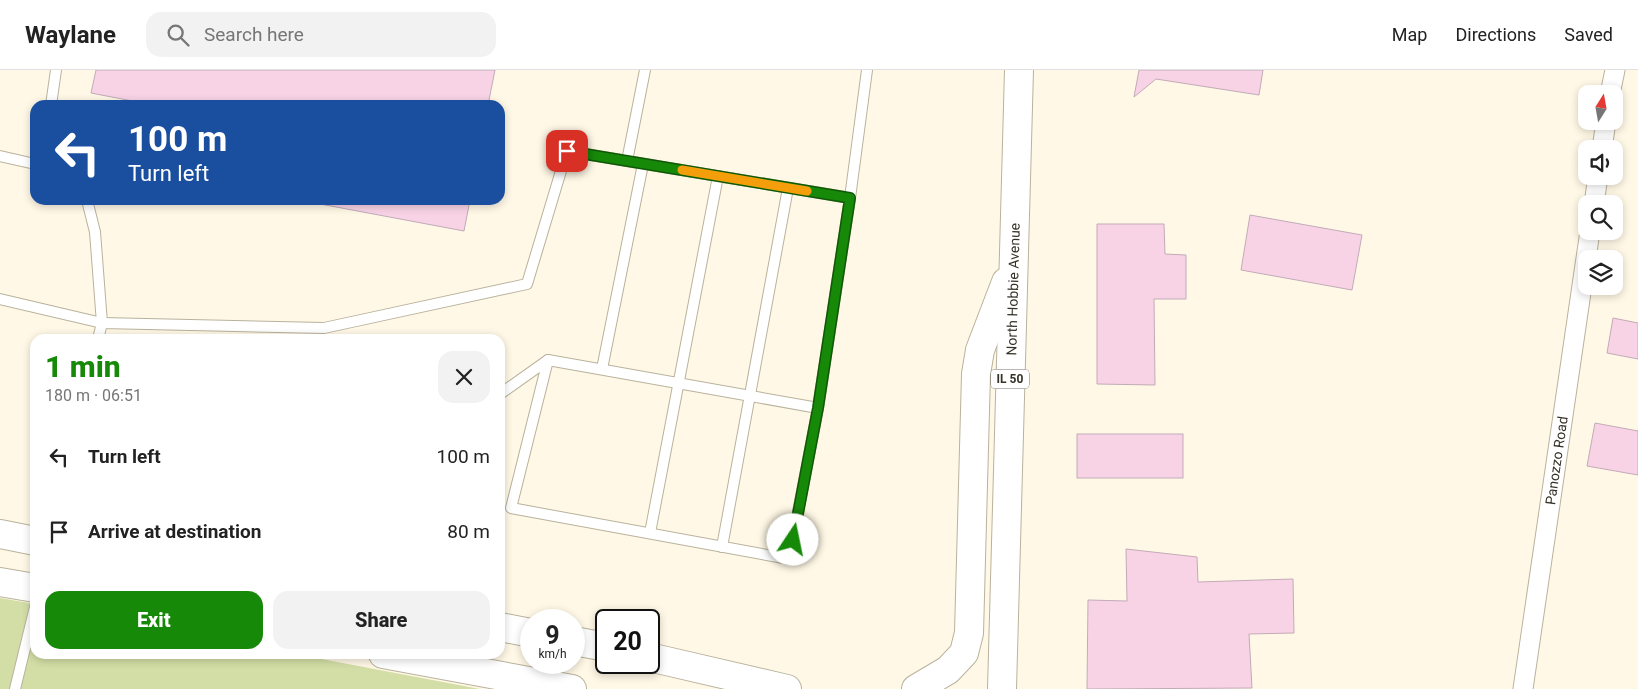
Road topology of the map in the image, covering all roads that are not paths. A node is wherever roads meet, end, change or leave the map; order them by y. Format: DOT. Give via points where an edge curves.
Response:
graph roads {
  1 [pos="56,70"];
  2 [pos="645,70"];
  3 [pos="867,70"];
  4 [pos="1019,70"];
  5 [pos="1615,70"];
  6 [pos="1612,85"];
  7 [pos="52,100"];
  8 [pos="0,156"];
  9 [pos="627,161"];
  10 [pos="30,163"];
  11 [pos="643,164"];
  12 [pos="718,176"];
  13 [pos="788,188"];
  14 [pos="850,198"];
  15 [pos="87,205"];
  16 [pos="1589,240"];
  17 [pos="1014,262"];
  18 [pos="0,299"];
  19 [pos="102,323"];
  20 [pos="99,334"];
  21 [pos="548,360"];
  22 [pos="602,370"];
  23 [pos="679,383"];
  24 [pos="505,390"];
  25 [pos="749,396"];
  26 [pos="818,408"];
  27 [pos="650,533"];
  28 [pos="0,534"];
  29 [pos="30,540"];
  30 [pos="722,547"];
  31 [pos="0,582"];
  32 [pos="30,587"];
  33 [pos="30,628"];
  34 [pos="505,629"];
  35 [pos="520,631"];
  36 [pos="410,659"];
  37 [pos="660,660"];
  38 [pos="15,689"];
  39 [pos="572,689"];
  40 [pos="787,689"];
  41 [pos="916,689"];
  42 [pos="1002,689"];
  43 [pos="1523,689"];
  1 -- 7 [label="lane"];
  2 -- 9 [label="lane"];
  3 -- 14 [label="lane"];
  4 -- 17 [label="main road, North Hobbie Avenue / IL 50"];
  5 -- 6 [label="street"];
  8 -- 10 [label="lane"];
  9 -- 11 [label="lane"];
  9 -- 19 [label="lane" via="567,151 527,284 324,328"];
  11 -- 12 [label="lane"];
  11 -- 22 [label="lane"];
  12 -- 13 [label="lane"];
  12 -- 23 [label="lane"];
  13 -- 14 [label="lane"];
  13 -- 25 [label="lane"];
  14 -- 26 [label="lane"];
  15 -- 19 [label="lane" via="95,232"];
  16 -- 43 [label="street, Panozzo Road"];
  17 -- 41 [label="main road" via="980,350 976,374 969,633 964,653 948,670"];
  17 -- 42 [label="main road, North Hobbie Avenue / IL 50"];
  18 -- 19 [label="lane"];
  19 -- 20 [label="lane"];
  21 -- 22 [label="lane"];
  21 -- 24 [label="lane"];
  21 -- 27 [label="lane" via="512,508"];
  22 -- 23 [label="lane"];
  23 -- 25 [label="lane"];
  23 -- 27 [label="lane"];
  25 -- 26 [label="lane"];
  25 -- 30 [label="lane"];
  26 -- 30 [label="lane" via="789,559"];
  27 -- 30 [label="lane"];
  28 -- 29 [label="main road"];
  31 -- 32 [label="main road"];
  33 -- 38 [label="lane"];
  34 -- 35 [label="main road"];
  36 -- 39 [label="main road"];
  37 -- 40 [label="main road"];
}
